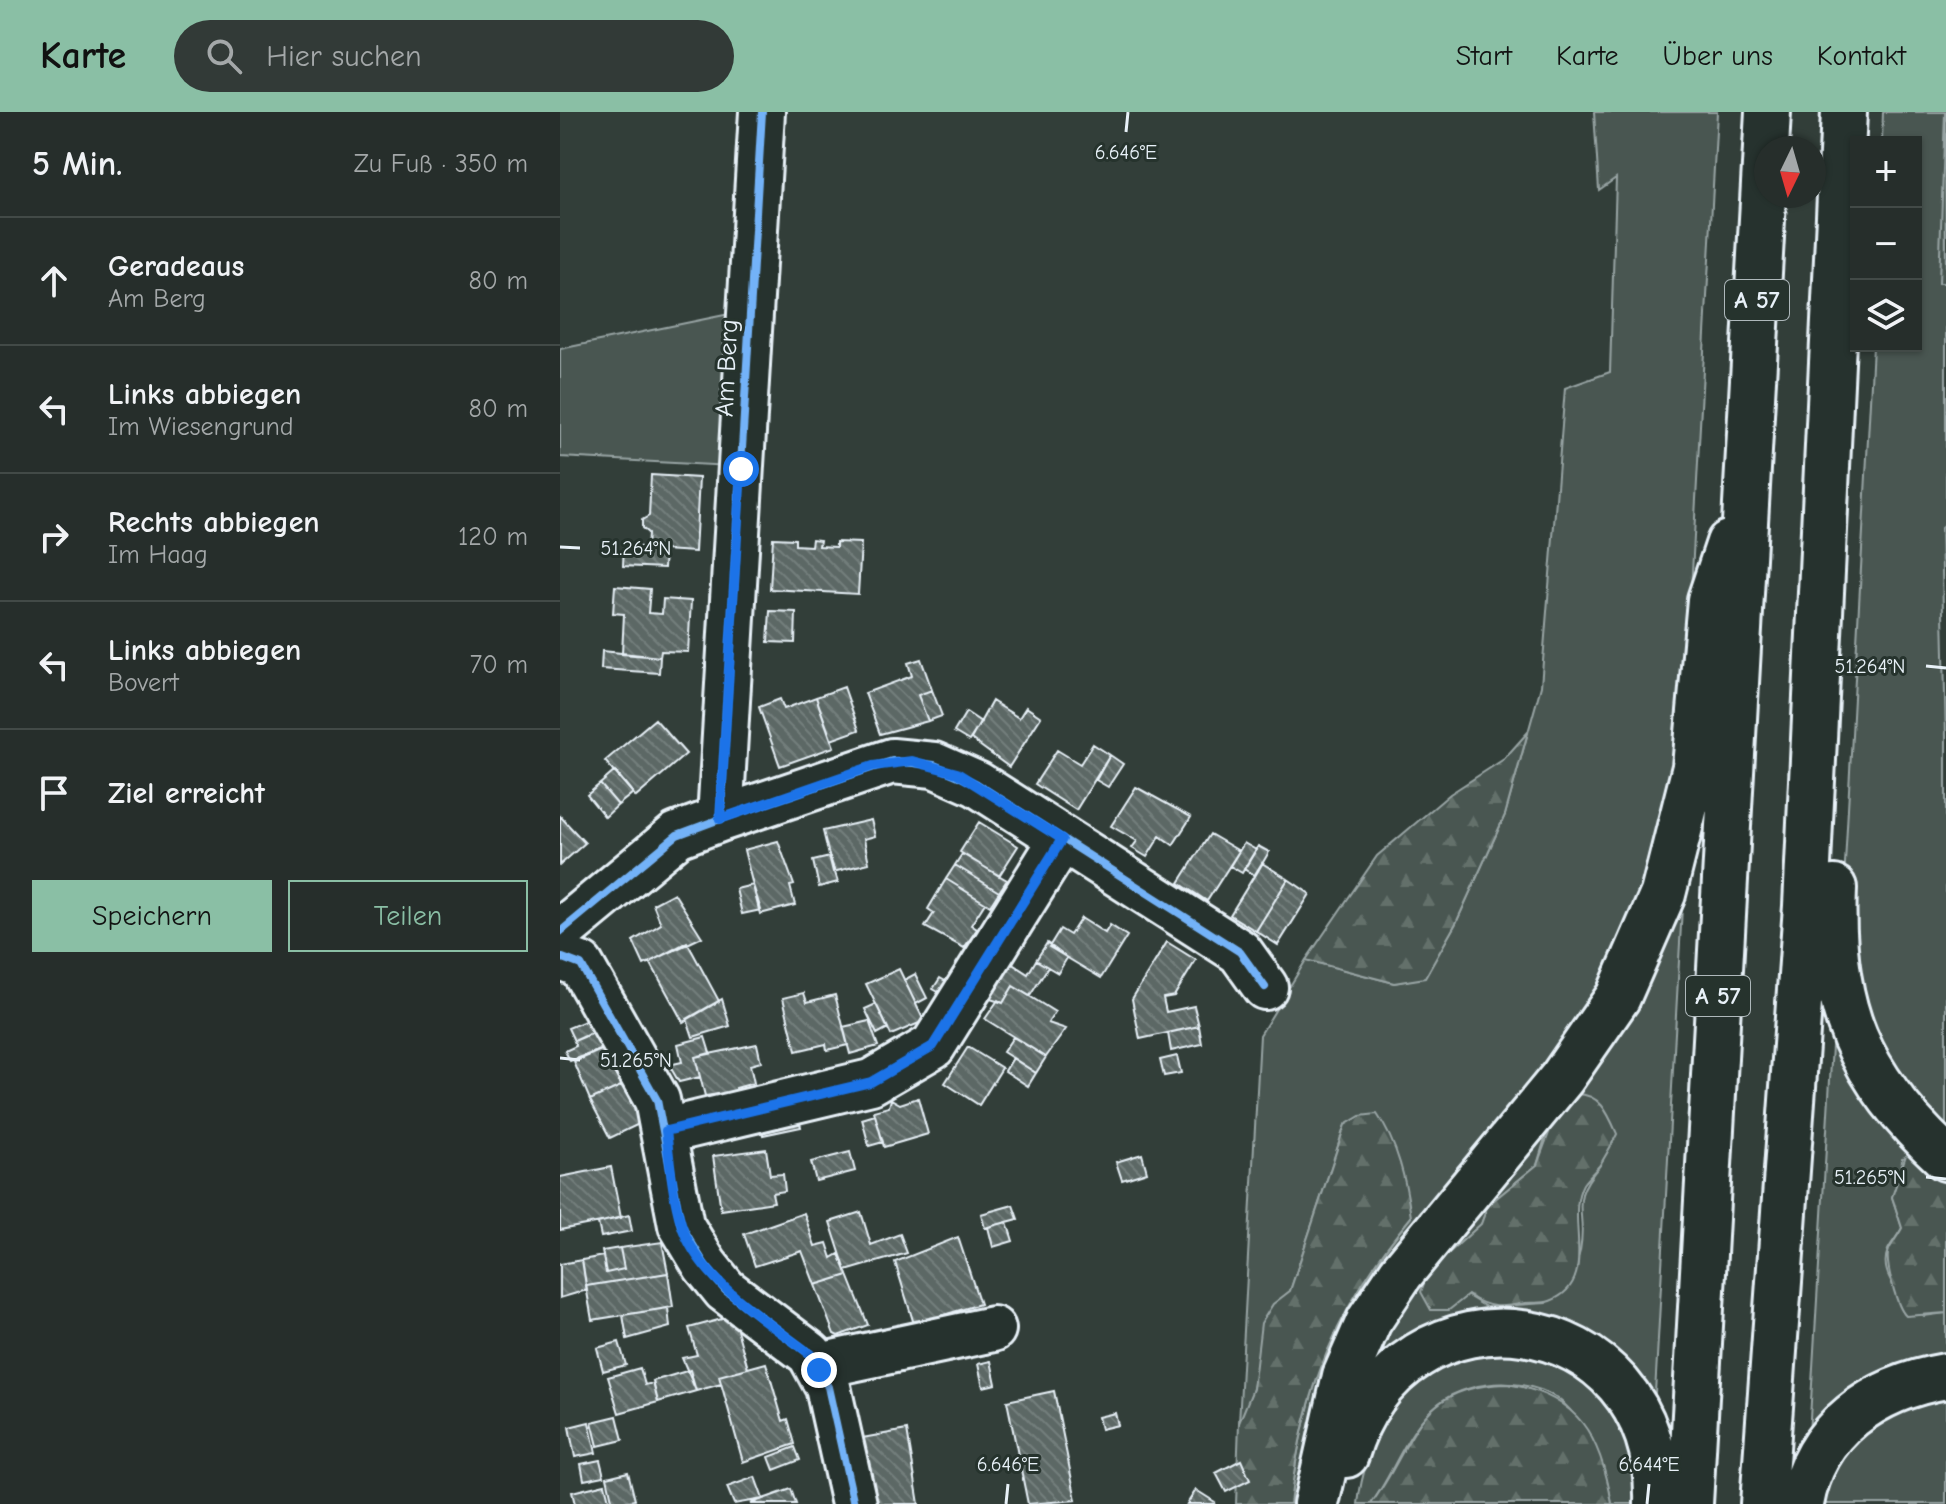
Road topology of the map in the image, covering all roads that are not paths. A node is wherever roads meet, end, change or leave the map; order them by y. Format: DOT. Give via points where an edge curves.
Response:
graph roads {
  1 [pos="762,112"];
  2 [pos="1768,112"];
  3 [pos="1844,112"];
  4 [pos="1747,487"];
  5 [pos="1821,604"];
  6 [pos="720,819"];
  7 [pos="1062,839"];
  8 [pos="560,932"];
  9 [pos="560,957"];
  10 [pos="1265,987"];
  11 [pos="666,1131"];
  12 [pos="1946,1158"];
  13 [pos="993,1329"];
  14 [pos="819,1370"];
  15 [pos="1946,1376"];
  16 [pos="854,1504"];
  17 [pos="1316,1504"];
  18 [pos="1334,1504"];
  19 [pos="1657,1504"];
  20 [pos="1690,1504"];
  21 [pos="1763,1504"];
  22 [pos="1801,1504"];
  1 -- 6 [label="main road, Am Berg"];
  2 -- 4 [label="main road, A 57"];
  3 -- 5 [label="main road"];
  4 -- 17 [label="main road" via="1710,600 1695,767 1663,894 1618,997 1594,1032 1401,1273 1369,1321 1345,1376"];
  4 -- 20 [label="main road, A 57"];
  5 -- 12 [label="main road" via="1842,676 1832,932 1836,980 1849,1028 1885,1094"];
  5 -- 21 [label="main road" via="1806,906"];
  6 -- 7 [label="main road" via="873,766 912,761 957,773"];
  6 -- 8 [label="main road" via="677,835"];
  7 -- 10 [label="main road" via="1240,952"];
  7 -- 11 [label="main road" via="933,1046 871,1082"];
  9 -- 11 [label="main road" via="581,965 657,1100"];
  11 -- 14 [label="main road" via="681,1225 705,1265 725,1290 810,1354"];
  13 -- 14 [label="main road"];
  14 -- 16 [label="main road" via="828,1387"];
  15 -- 22 [label="main road" via="1909,1382 1864,1404 1826,1443 1804,1485"];
  18 -- 19 [label="main road" via="1349,1444 1387,1380 1421,1353 1460,1337 1515,1331 1548,1337 1592,1357 1621,1386 1647,1429"];
}
